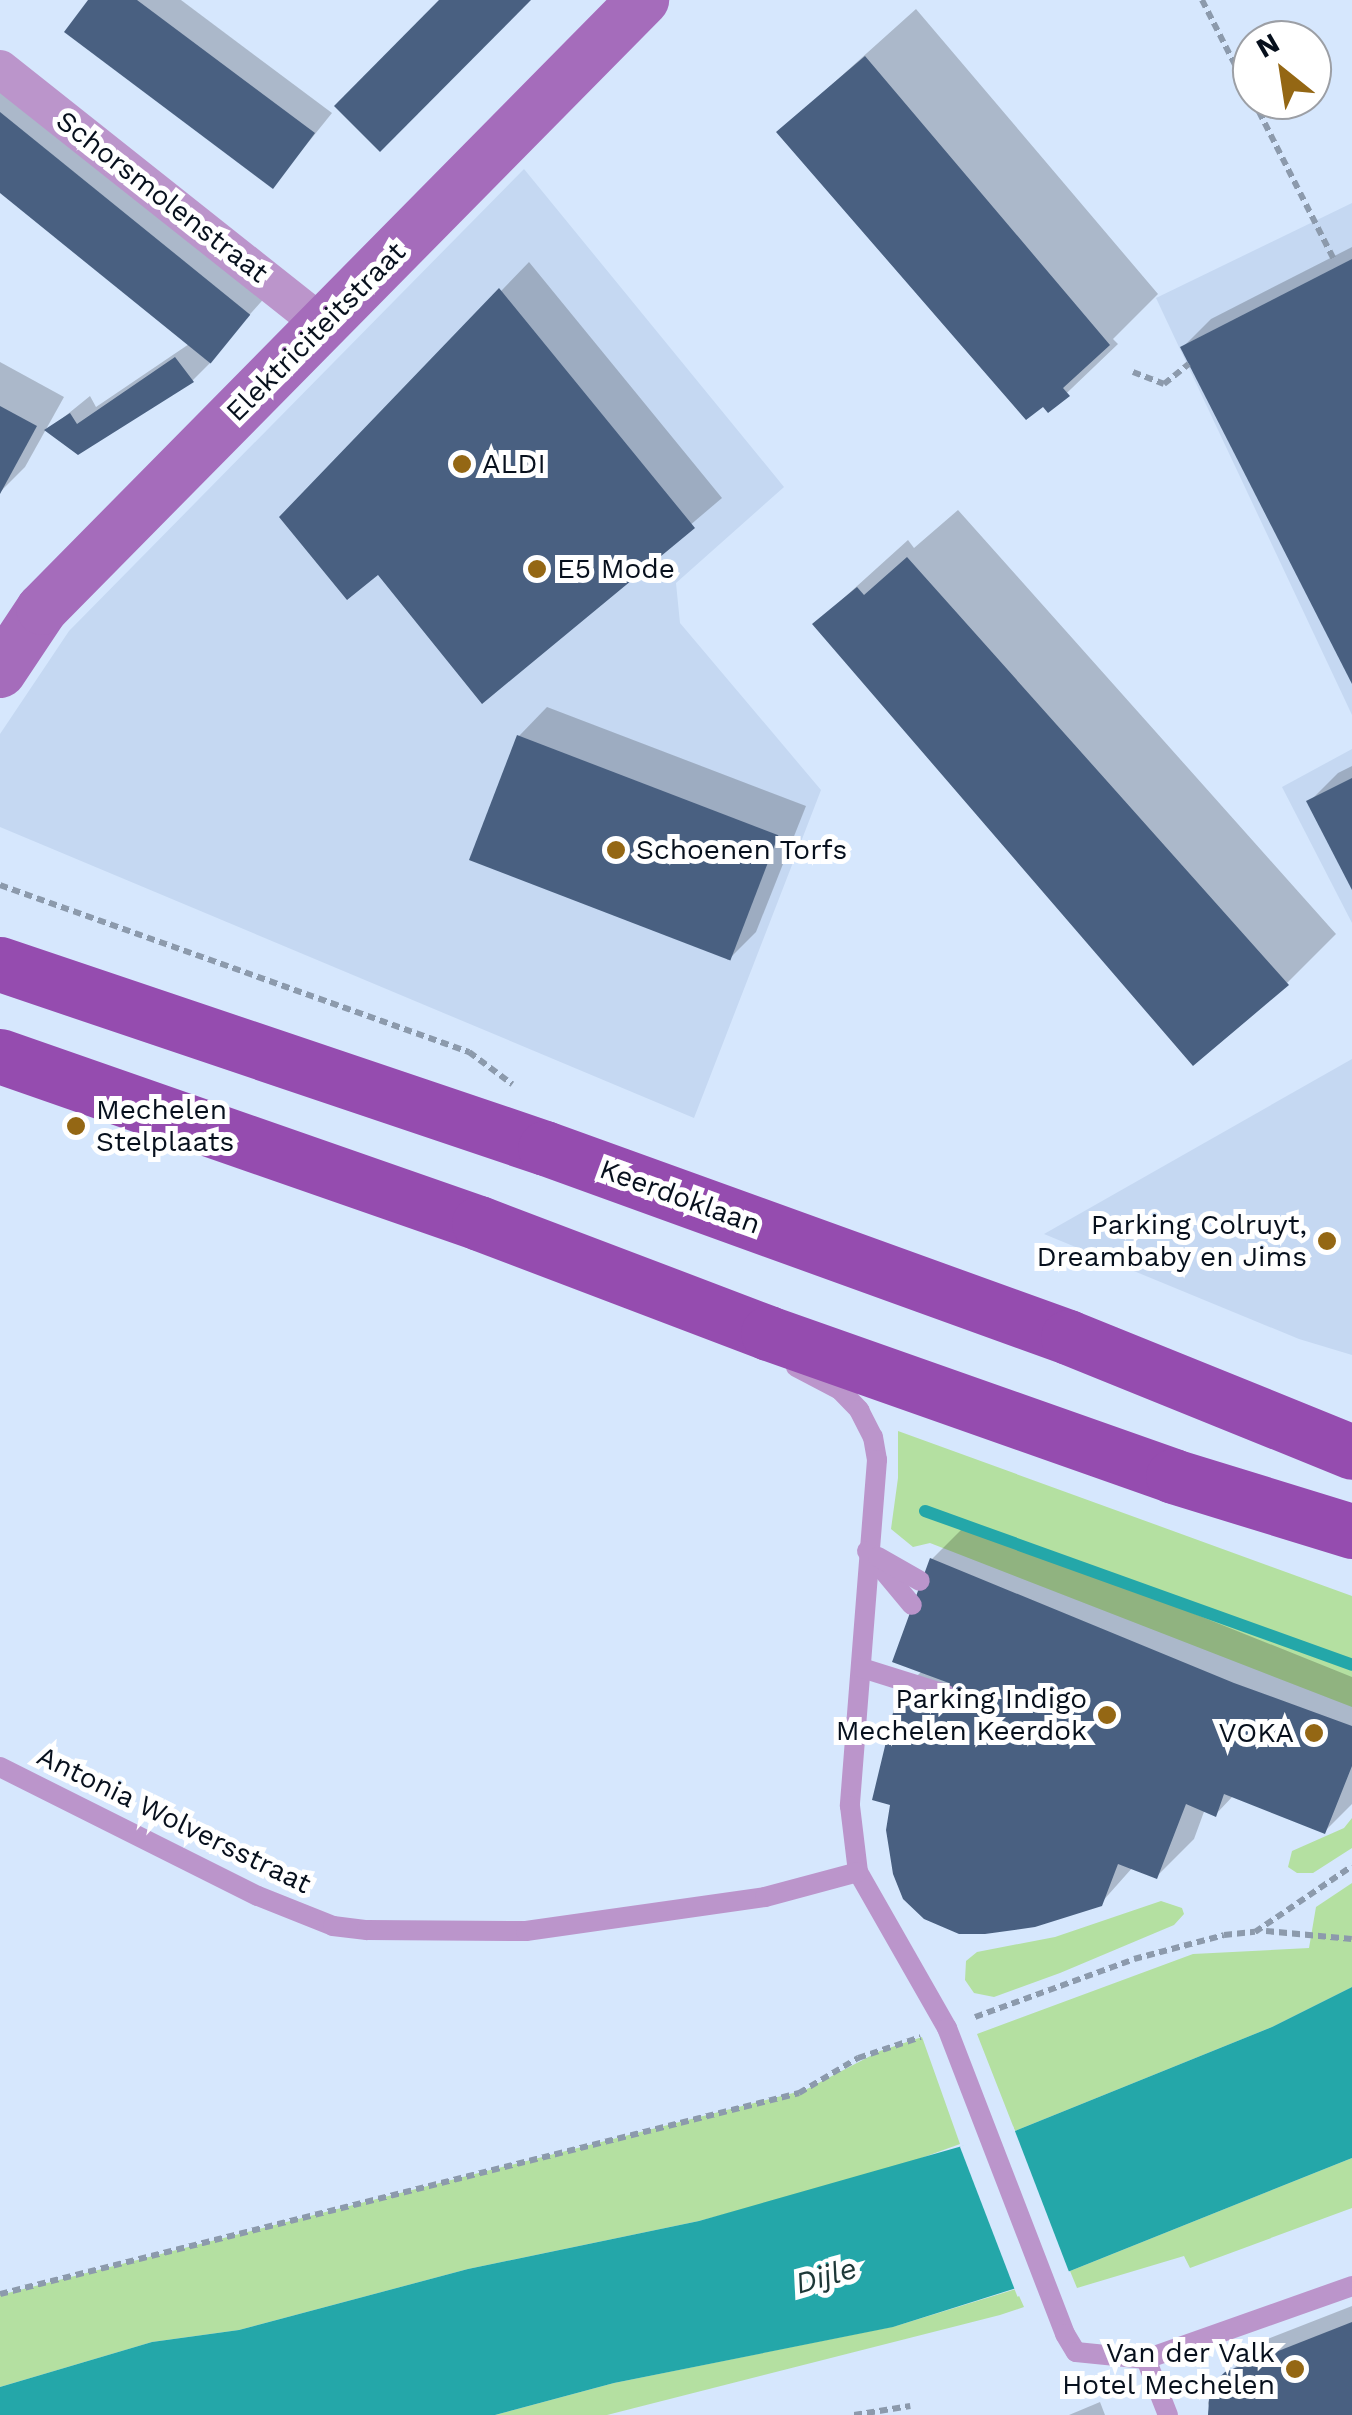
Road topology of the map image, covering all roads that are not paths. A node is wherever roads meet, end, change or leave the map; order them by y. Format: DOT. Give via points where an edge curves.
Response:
graph roads {
  1 [pos="642,0"];
  2 [pos="0,68"];
  3 [pos="324,326"];
  4 [pos="0,672"];
  5 [pos="0,964"];
  6 [pos="0,1056"];
  7 [pos="768,1333"];
  8 [pos="1352,1452"];
  9 [pos="1352,1530"];
  10 [pos="867,1551"];
  11 [pos="920,1581"];
  12 [pos="912,1605"];
  13 [pos="862,1668"];
  14 [pos="945,1694"];
  15 [pos="0,1768"];
  16 [pos="858,1872"];
  17 [pos="1352,2286"];
  18 [pos="1146,2359"];
  19 [pos="1168,2415"];
  1 -- 3 [label="street, Elektriciteitstraat"];
  2 -- 3 [label="street, Schorsmolenstraat"];
  3 -- 4 [label="street, Elektriciteitstraat" via="42,609"];
  5 -- 8 [label="main road, Keerdoklaan" via="1068,1337"];
  6 -- 7 [label="main road" via="479,1222"];
  7 -- 9 [label="main road" via="1173,1476"];
  7 -- 10 [label="lane" via="799,1371 840,1390 860,1410 873,1438 877,1460"];
  10 -- 11 [label="lane"];
  10 -- 12 [label="lane"];
  10 -- 13 [label="lane"];
  13 -- 14 [label="lane"];
  13 -- 16 [label="lane" via="850,1806"];
  15 -- 16 [label="lane, Antonia Wolversstraat" via="258,1896 333,1926 526,1931 765,1897"];
  16 -- 18 [label="lane" via="949,2034 1057,2318 1076,2352"];
  17 -- 18 [label="lane"];
  18 -- 19 [label="lane"];
}
